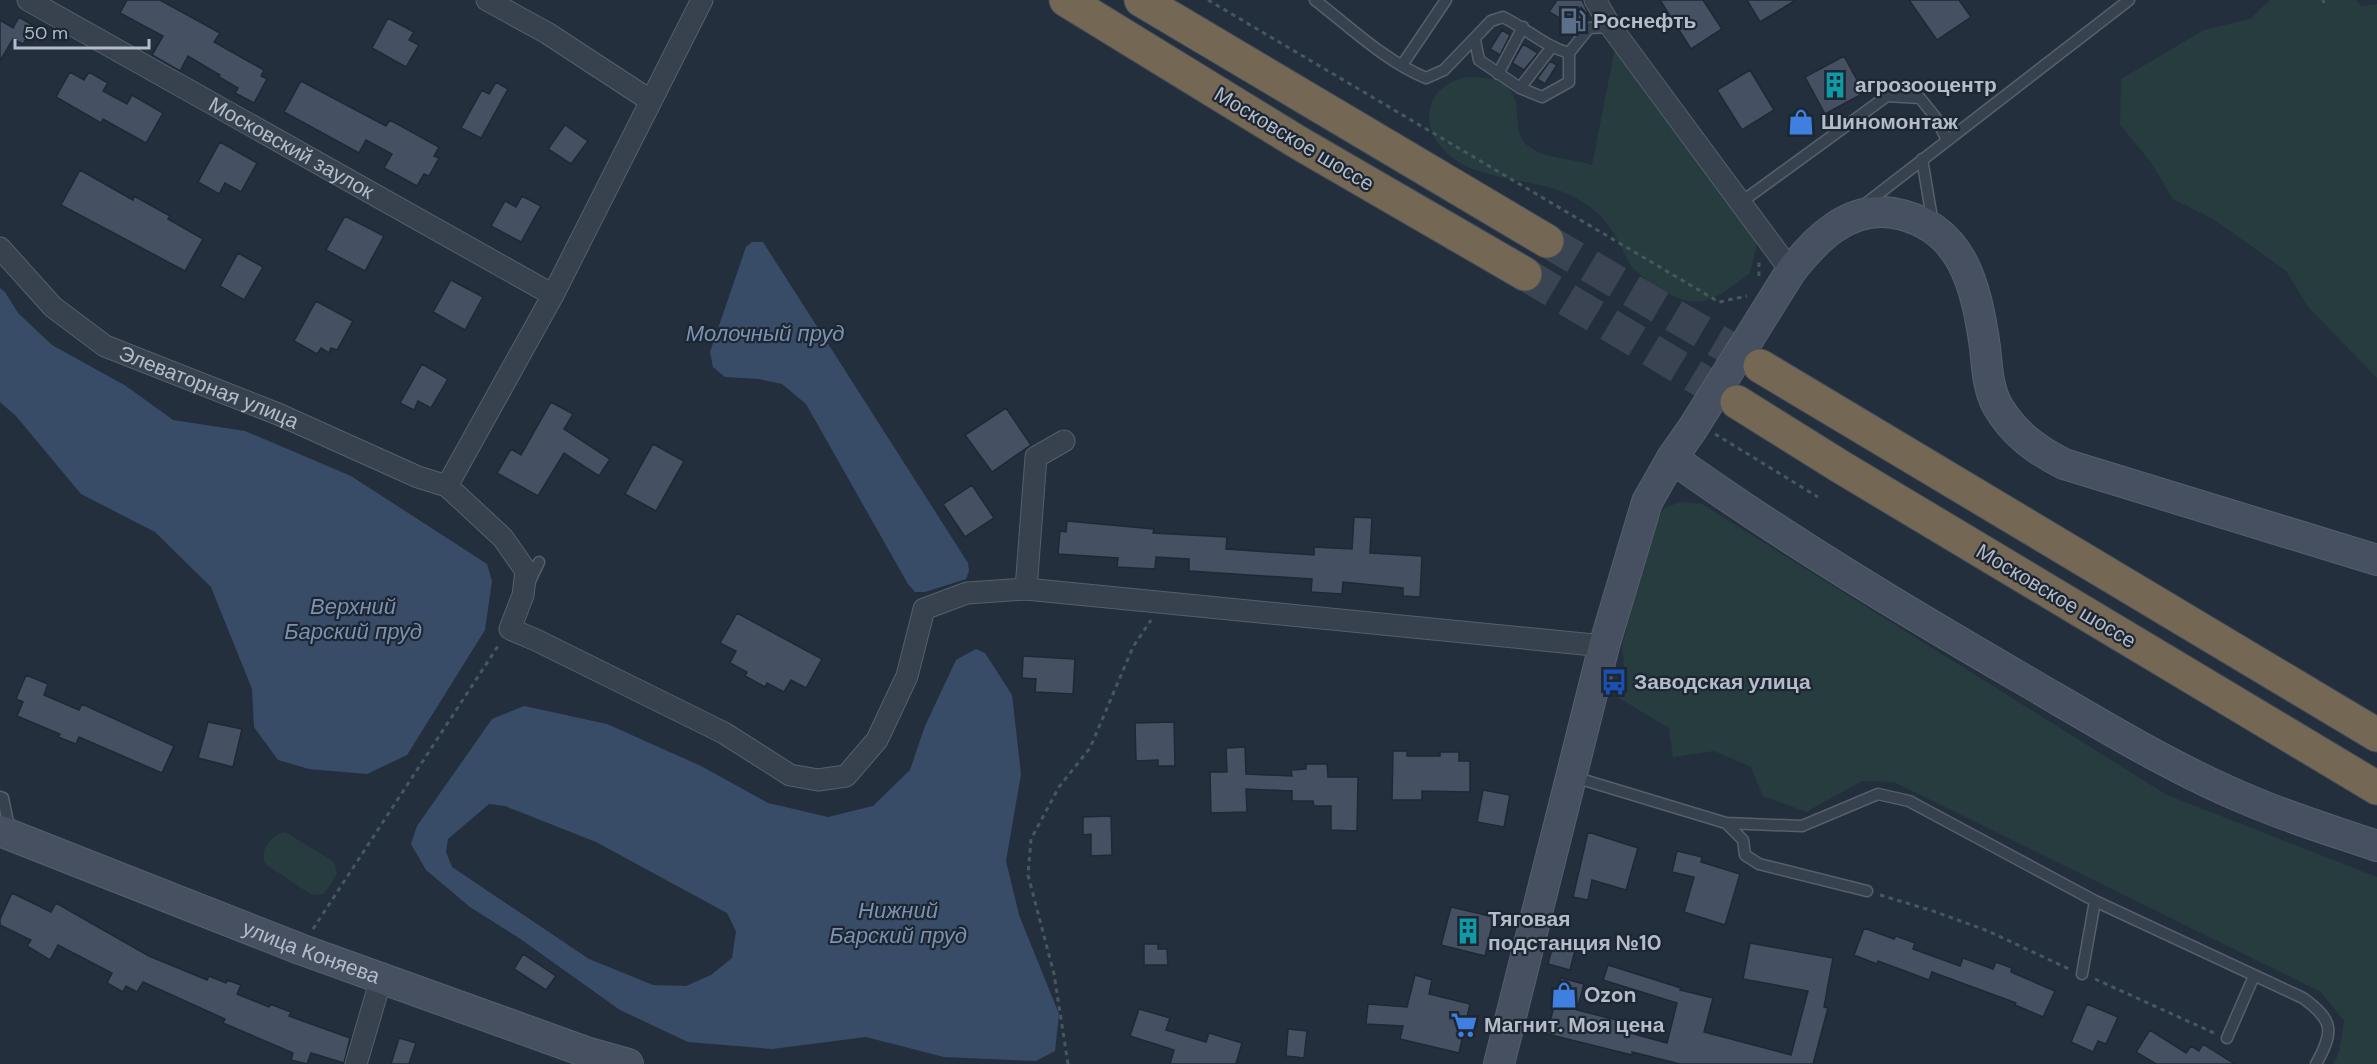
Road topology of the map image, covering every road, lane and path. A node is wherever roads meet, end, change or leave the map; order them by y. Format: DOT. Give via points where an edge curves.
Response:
graph roads {
  1 [pos="28,0"];
  2 [pos="487,0"];
  3 [pos="702,0"];
  4 [pos="1066,0"];
  5 [pos="1141,0"];
  6 [pos="1208,0"];
  7 [pos="1315,0"];
  8 [pos="1446,0"];
  9 [pos="1595,0"];
  10 [pos="2129,0"];
  11 [pos="1523,27"];
  12 [pos="1611,27"];
  13 [pos="1475,40"];
  14 [pos="1551,48"];
  15 [pos="1569,53"];
  16 [pos="1402,65"];
  17 [pos="1498,74"];
  18 [pos="1520,88"];
  19 [pos="651,101"];
  20 [pos="1947,140"];
  21 [pos="1922,159"];
  22 [pos="1740,203"];
  23 [pos="1844,221"];
  24 [pos="1934,227"];
  25 [pos="1547,241"];
  26 [pos="0,248"];
  27 [pos="1525,274"];
  28 [pos="1785,281"];
  29 [pos="553,295"];
  30 [pos="1760,366"];
  31 [pos="1737,402"];
  32 [pos="1716,434"];
  33 [pos="1064,441"];
  34 [pos="1672,458"];
  35 [pos="447,486"];
  36 [pos="1818,497"];
  37 [pos="2377,560"];
  38 [pos="540,562"];
  39 [pos="1026,590"];
  40 [pos="967,593"];
  41 [pos="523,595"];
  42 [pos="915,603"];
  43 [pos="1163,603"];
  44 [pos="510,629"];
  45 [pos="1604,646"];
  46 [pos="2377,735"];
  47 [pos="1571,776"];
  48 [pos="2377,788"];
  49 [pos="0,797"];
  50 [pos="1726,823"];
  51 [pos="5,833"];
  52 [pos="2377,846"];
  53 [pos="1867,891"];
  54 [pos="2095,901"];
  55 [pos="300,949"];
  56 [pos="2082,974"];
  57 [pos="2254,976"];
  58 [pos="381,979"];
  59 [pos="2227,1038"];
  60 [pos="356,1064"];
  61 [pos="628,1064"];
  62 [pos="1068,1064"];
  63 [pos="1499,1064"];
  64 [pos="2316,1064"];
  1 -- 29 [label="street, Московский заулок"];
  2 -- 19 [label="street" via="547,33"];
  3 -- 19 [label="street"];
  4 -- 27 [label="highway, Московское шоссе" via="1299,143"];
  5 -- 25 [label="highway, Московское шоссе"];
  6 -- 28 [label="path" via="1719,302 1746,298 1758,281"];
  7 -- 16 [label="lane"];
  8 -- 16 [label="lane"];
  9 -- 12 [label="street"];
  10 -- 20 [label="lane"];
  11 -- 13 [label="lane" via="1503,17 1491,21"];
  11 -- 14 [label="lane"];
  11 -- 17 [label="lane"];
  12 -- 15 [label="lane" via="1589,28"];
  12 -- 22 [label="street"];
  13 -- 16 [label="lane" via="1444,70 1426,78"];
  13 -- 17 [label="lane" via="1479,60"];
  14 -- 15 [label="lane"];
  14 -- 18 [label="lane"];
  15 -- 18 [label="lane" via="1569,82 1542,97"];
  17 -- 18 [label="lane"];
  19 -- 29 [label="street"];
  20 -- 21 [label="lane"];
  20 -- 22 [label="lane" via="1920,98 1887,96"];
  21 -- 23 [label="lane"];
  21 -- 24 [label="lane"];
  22 -- 28 [label="street"];
  23 -- 24 [label="street" via="1869,213 1889,213 1913,217"];
  23 -- 28 [label="street" via="1807,250"];
  24 -- 37 [label="street" via="1962,261 1975,289 1989,383 1996,403 2007,421 2040,452 2064,464"];
  26 -- 35 [label="street, Элеваторная улица" via="53,307 105,346"];
  28 -- 34 [label="street"];
  29 -- 35 [label="street"];
  30 -- 46 [label="highway"];
  31 -- 48 [label="highway, Московское шоссе"];
  32 -- 36 [label="path"];
  33 -- 39 [label="street" via="1036,457"];
  34 -- 45 [label="street" via="1647,502"];
  34 -- 52 [label="street" via="1735,503 1929,624 2135,744 2254,803"];
  35 -- 41 [label="street" via="503,538 526,571"];
  38 -- 41 [label="lane"];
  39 -- 40 [label="street"];
  39 -- 43 [label="street"];
  40 -- 42 [label="lane"];
  40 -- 44 [label="street" via="924,609 907,676 877,740 846,776 818,780 790,774 724,733"];
  41 -- 44 [label="street"];
  43 -- 45 [label="street"];
  43 -- 62 [label="path" via="1133,647 1090,748 1059,787 1031,839 1028,875 1054,974"];
  44 -- 55 [label="path"];
  45 -- 47 [label="street"];
  47 -- 50 [label="lane"];
  47 -- 63 [label="street"];
  49 -- 51 [label="lane"];
  50 -- 53 [label="lane" via="1743,840 1745,855 1759,864"];
  50 -- 54 [label="lane" via="1802,826 1878,794 1909,801"];
  51 -- 55 [label="street, улица Коняева"];
  53 -- 56 [label="path" via="1988,931"];
  54 -- 56 [label="lane"];
  54 -- 57 [label="lane"];
  55 -- 58 [label="street, улица Коняева"];
  56 -- 59 [label="path"];
  57 -- 59 [label="lane"];
  57 -- 64 [label="lane" via="2302,998 2322,1012 2329,1027 2326,1047"];
  58 -- 60 [label="street"];
  58 -- 61 [label="street, улица Коняева"];
}
